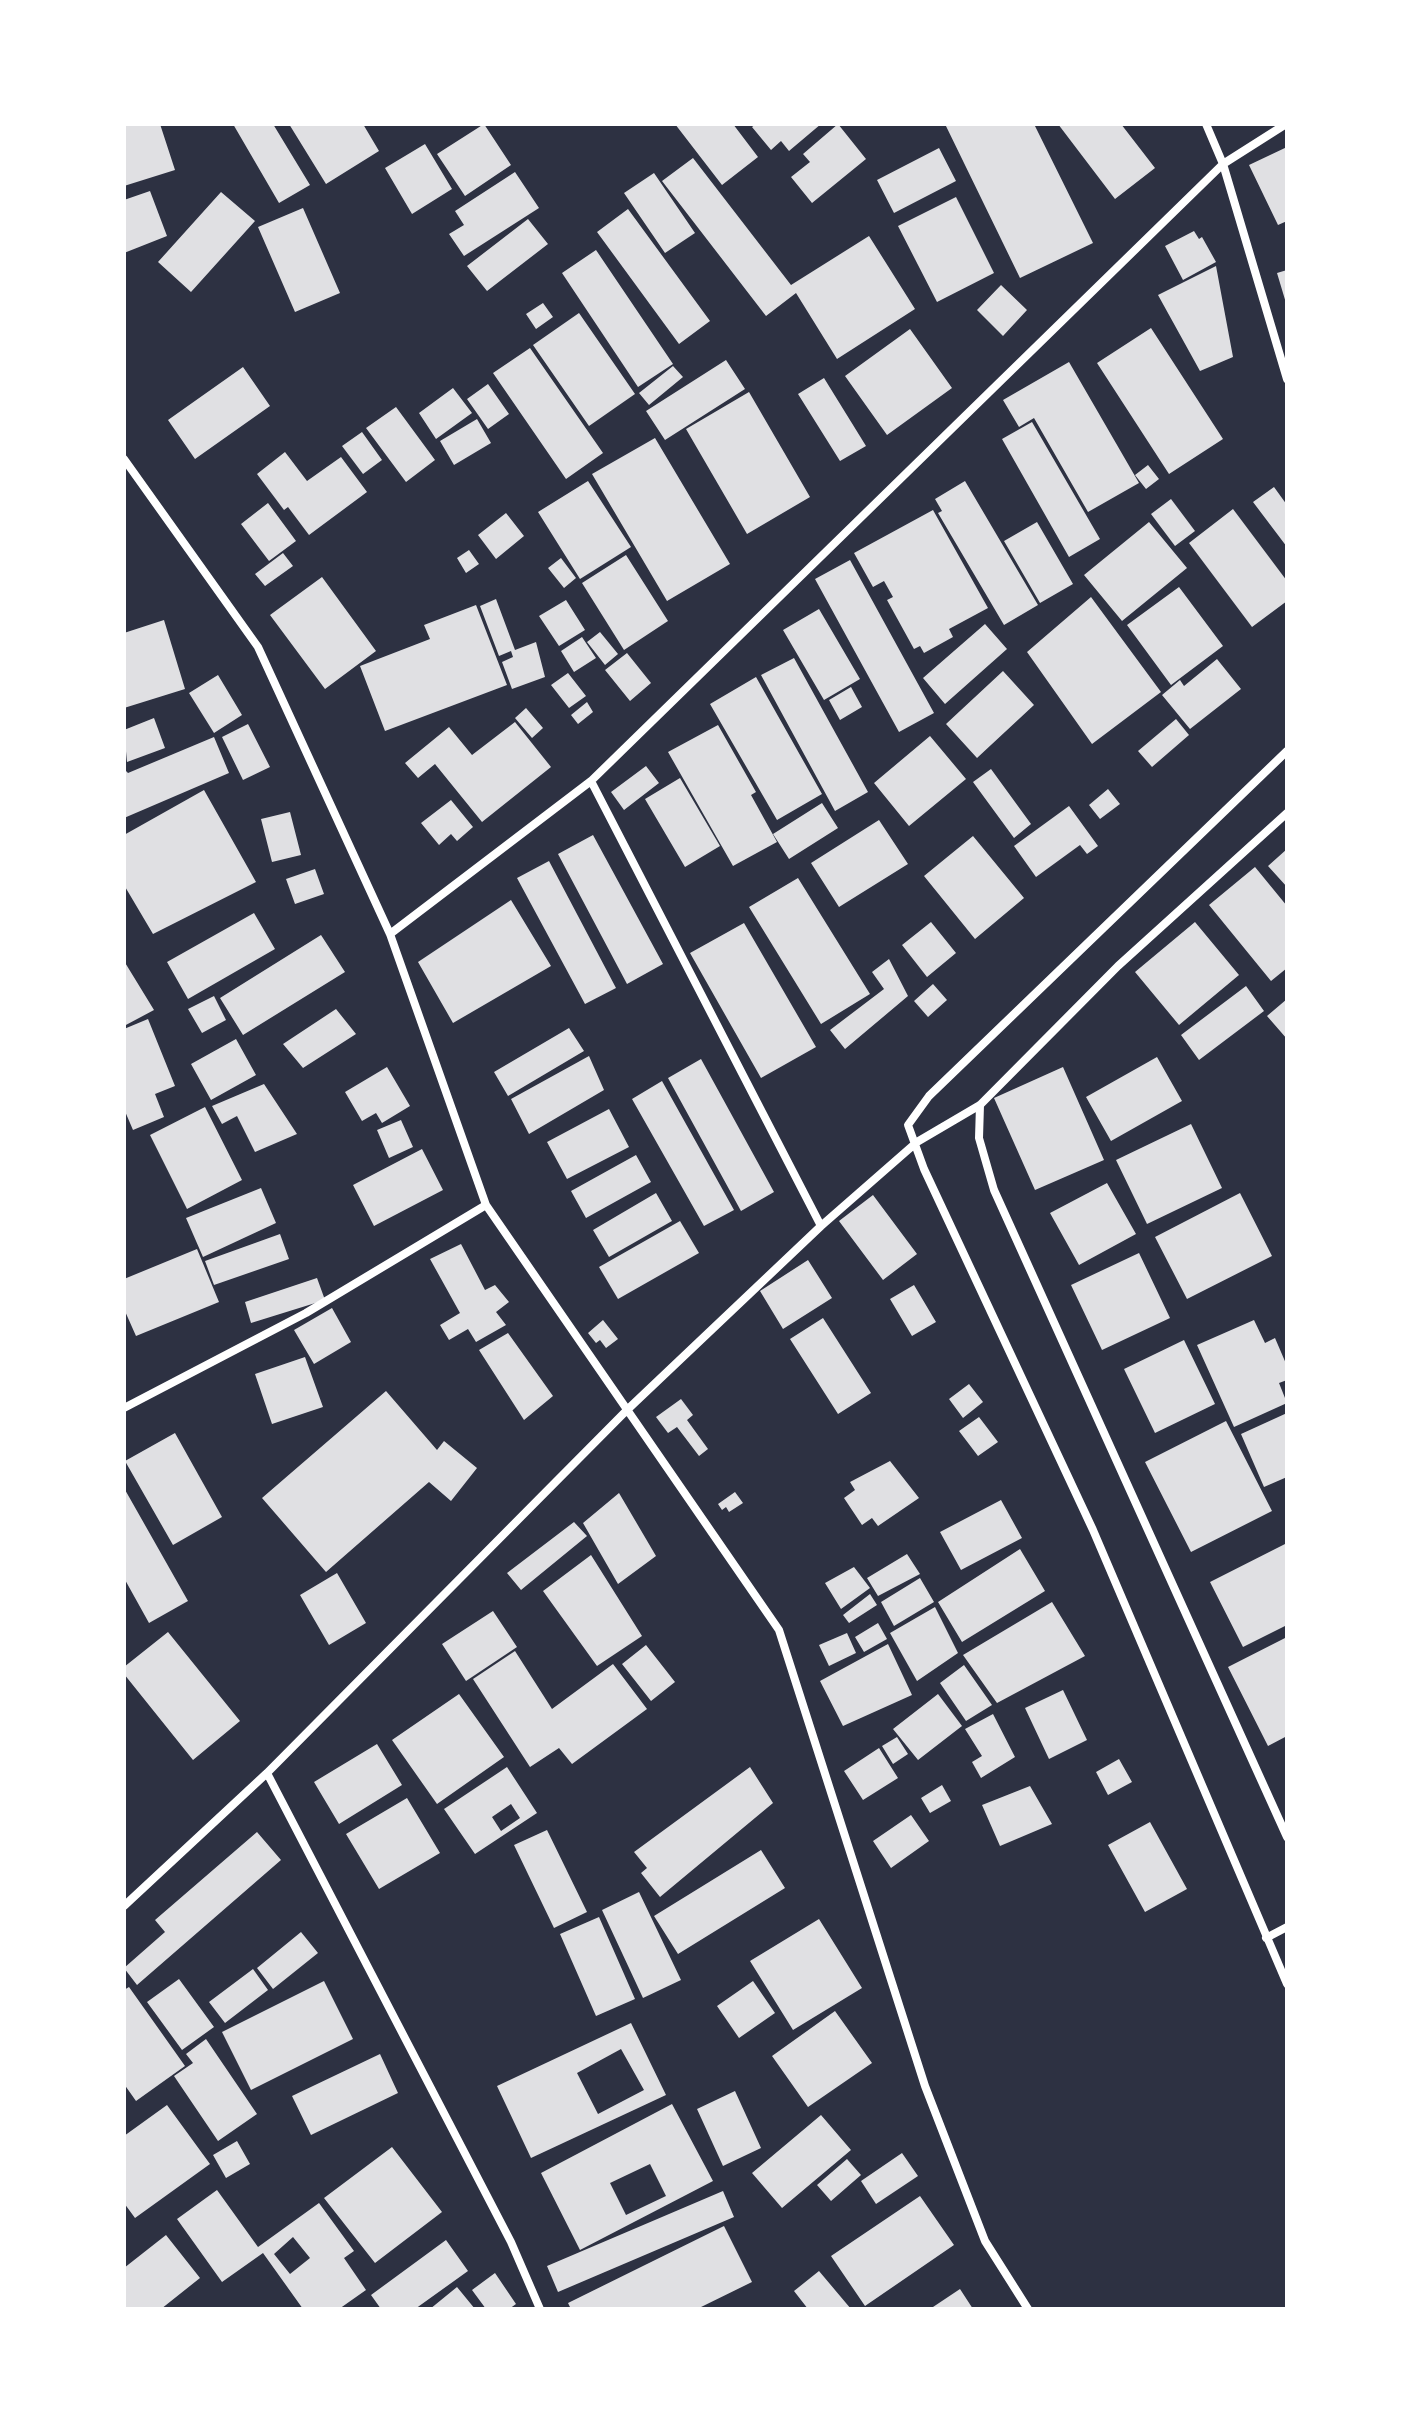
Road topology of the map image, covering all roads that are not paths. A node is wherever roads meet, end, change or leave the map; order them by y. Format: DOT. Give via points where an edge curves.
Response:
graph roads {
  1 [pos="1206,124"];
  2 [pos="1286,124"];
  3 [pos="1223,164"];
  4 [pos="1287,379"];
  5 [pos="124,459"];
  6 [pos="1287,751"];
  7 [pos="591,781"];
  8 [pos="1287,813"];
  9 [pos="390,934"];
  10 [pos="980,1105"];
  11 [pos="917,1142"];
  12 [pos="486,1205"];
  13 [pos="821,1226"];
  14 [pos="124,1408"];
  15 [pos="627,1410"];
  16 [pos="267,1773"];
  17 [pos="1287,1837"];
  18 [pos="124,1906"];
  19 [pos="1287,1927"];
  20 [pos="1266,1938"];
  21 [pos="1287,1984"];
  22 [pos="540,2309"];
  23 [pos="1028,2309"];
  1 -- 3 [label="street"];
  2 -- 3 [label="street"];
  3 -- 4 [label="street"];
  3 -- 7 [label="street"];
  5 -- 9 [label="street" via="258,647"];
  6 -- 11 [label="street" via="929,1096 908,1125"];
  7 -- 9 [label="street"];
  7 -- 13 [label="street"];
  8 -- 10 [label="street" via="1118,966"];
  9 -- 12 [label="street"];
  10 -- 11 [label="street"];
  10 -- 17 [label="street" via="979,1138 994,1190"];
  11 -- 13 [label="street"];
  11 -- 20 [label="street" via="924,1169 1093,1530"];
  12 -- 14 [label="street" via="306,1313"];
  12 -- 15 [label="street"];
  13 -- 15 [label="street"];
  15 -- 16 [label="street"];
  15 -- 23 [label="street" via="779,1630 925,2086 985,2241"];
  16 -- 18 [label="street"];
  16 -- 22 [label="street" via="504,2228"];
  19 -- 20 [label="street"];
  20 -- 21 [label="street"];
}
